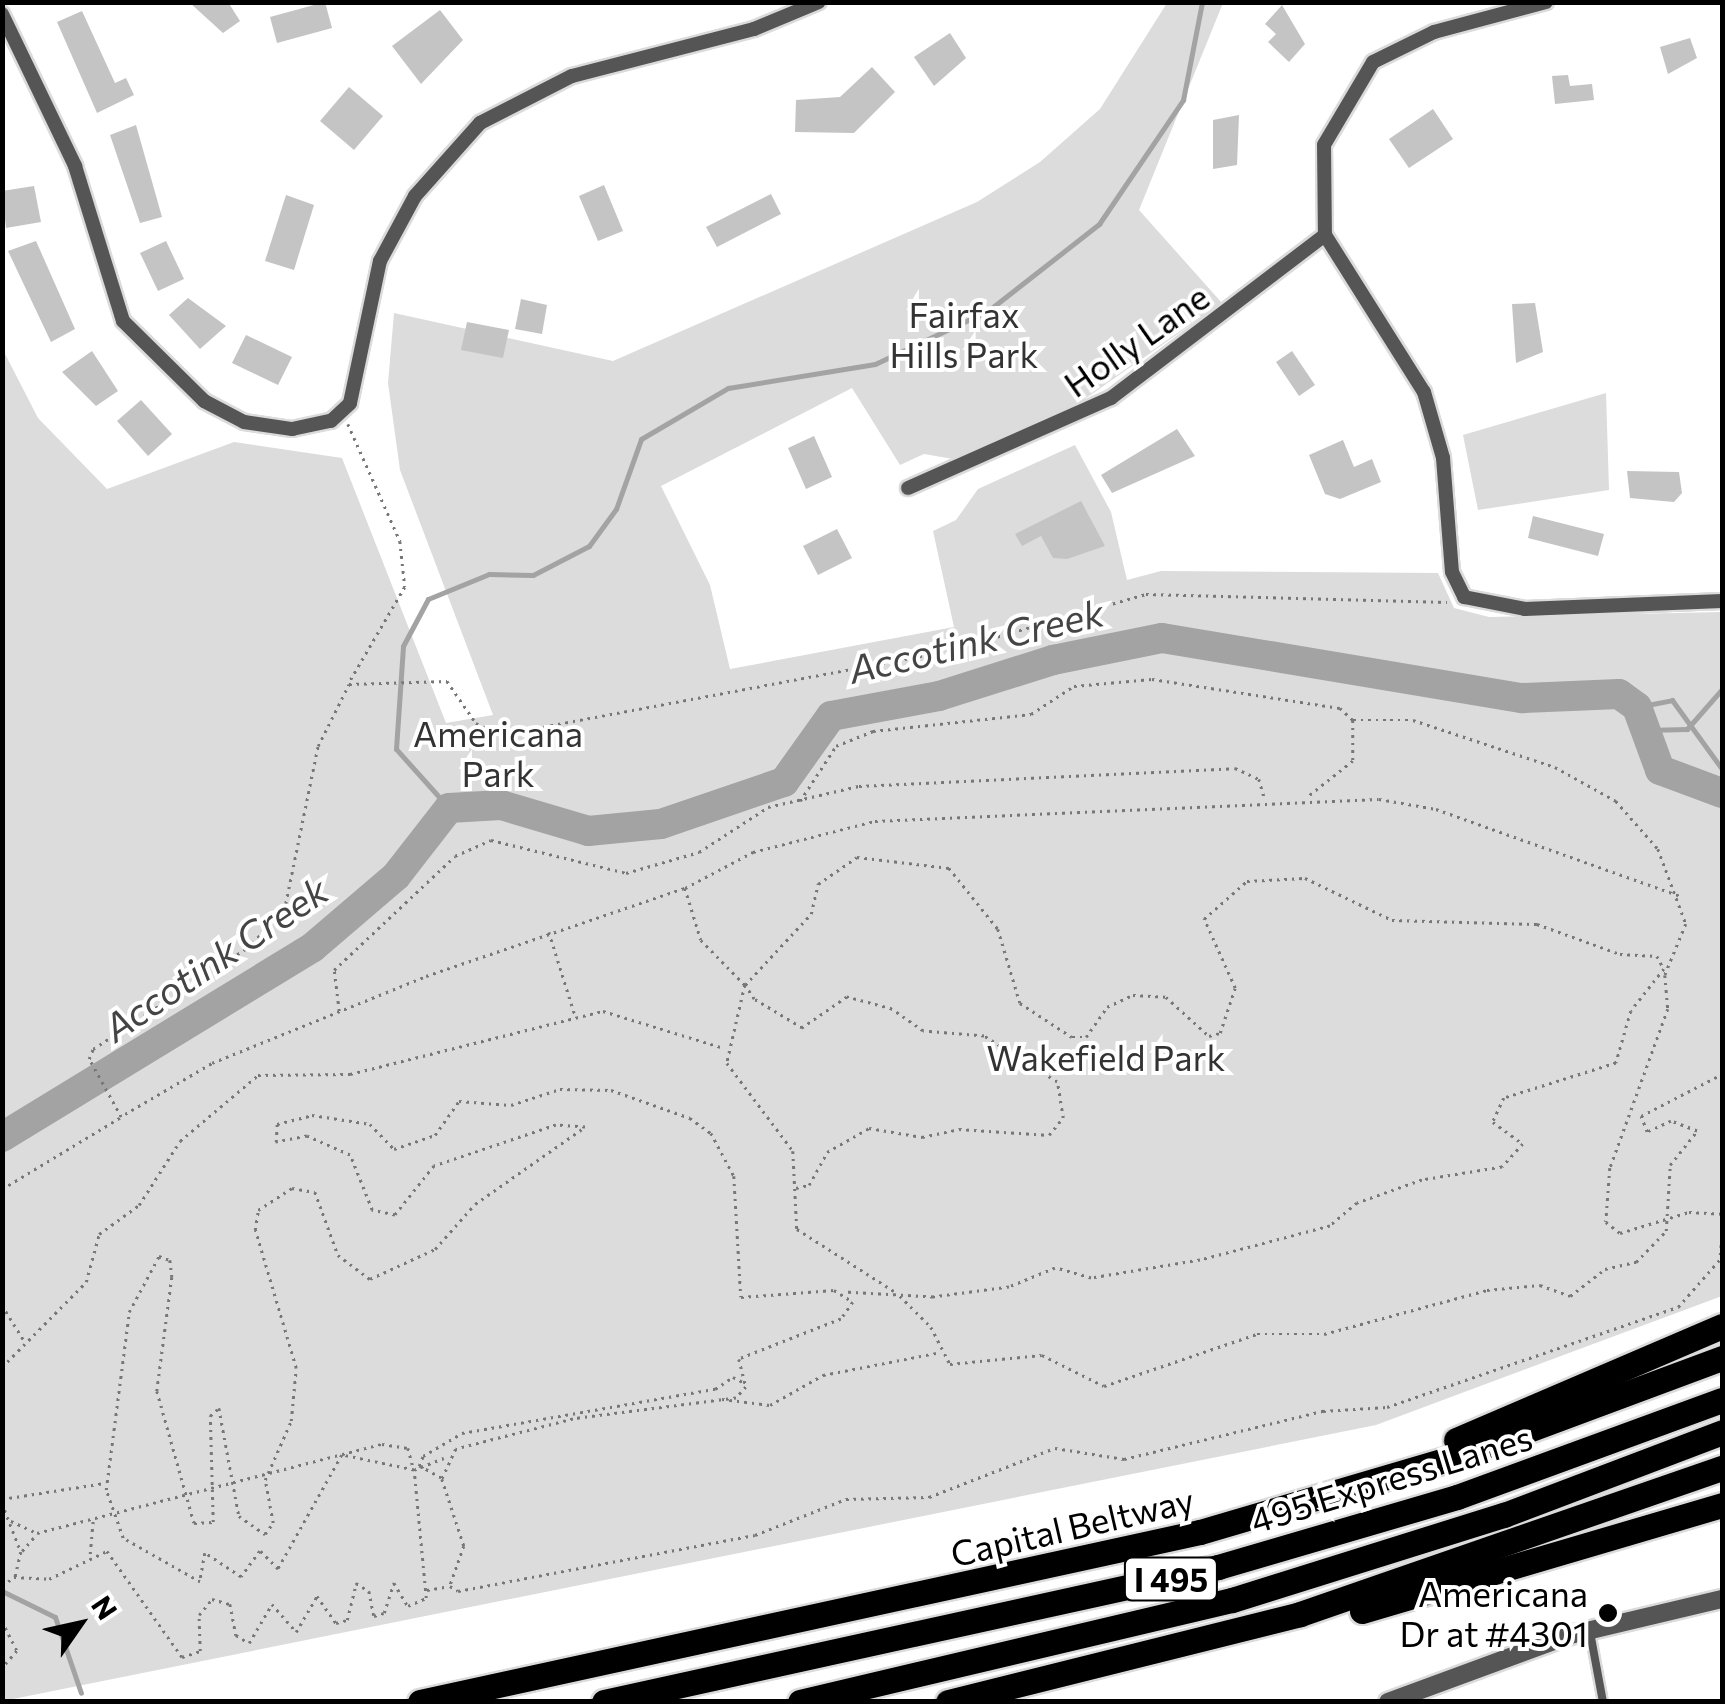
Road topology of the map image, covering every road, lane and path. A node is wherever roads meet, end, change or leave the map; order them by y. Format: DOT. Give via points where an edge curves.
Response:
graph roads {
  1 [pos="819,2"];
  2 [pos="1546,2"];
  3 [pos="2,14"];
  4 [pos="1325,235"];
  5 [pos="342,414"];
  6 [pos="908,488"];
  7 [pos="1464,597"];
  8 [pos="1722,601"];
  9 [pos="348,684"];
  10 [pos="1353,720"];
  11 [pos="1305,798"];
  12 [pos="800,802"];
  13 [pos="1265,802"];
  14 [pos="685,888"];
  15 [pos="1681,896"];
  16 [pos="549,932"];
  17 [pos="1666,975"];
  18 [pos="745,985"];
  19 [pos="340,1012"];
  20 [pos="575,1016"];
  21 [pos="724,1048"];
  22 [pos="1722,1074"];
  23 [pos="121,1117"];
  24 [pos="796,1188"];
  25 [pos="2,1189"];
  26 [pos="1722,1214"];
  27 [pos="1669,1219"];
  28 [pos="1722,1232"];
  29 [pos="1722,1257"];
  30 [pos="842,1292"];
  31 [pos="897,1294"];
  32 [pos="2,1305"];
  33 [pos="1722,1326"];
  34 [pos="24,1342"];
  35 [pos="942,1352"];
  36 [pos="1722,1358"];
  37 [pos="2,1367"];
  38 [pos="746,1384"];
  39 [pos="720,1398"];
  40 [pos="1722,1400"];
  41 [pos="1722,1432"];
  42 [pos="342,1454"];
  43 [pos="446,1458"];
  44 [pos="272,1466"];
  45 [pos="419,1466"];
  46 [pos="1722,1468"];
  47 [pos="414,1470"];
  48 [pos="237,1475"];
  49 [pos="442,1479"];
  50 [pos="208,1482"];
  51 [pos="106,1483"];
  52 [pos="186,1488"];
  53 [pos="2,1501"];
  54 [pos="1299,1506"];
  55 [pos="1722,1506"];
  56 [pos="112,1510"];
  57 [pos="94,1516"];
  58 [pos="11,1521"];
  59 [pos="38,1534"];
  60 [pos="21,1552"];
  61 [pos="90,1554"];
  62 [pos="14,1577"];
  63 [pos="2,1586"];
  64 [pos="450,1586"];
  65 [pos="428,1590"];
  66 [pos="1722,1599"];
  67 [pos="2,1622"];
  68 [pos="1590,1630"];
  69 [pos="1142,1657"];
  70 [pos="2,1668"];
  71 [pos="420,1702"];
  72 [pos="604,1702"];
  73 [pos="800,1702"];
  74 [pos="948,1702"];
  75 [pos="1388,1702"];
  76 [pos="1603,1702"];
  1 -- 5 [label="street" via="754,30 572,76 480,123 396,228 369,294"];
  2 -- 4 [label="street" via="1434,32 1374,62 1324,145"];
  3 -- 5 [label="street" via="74,166 110,296 144,350 190,392 244,422 292,429"];
  4 -- 6 [label="street, Holly Lane" via="1111,398"];
  4 -- 7 [label="street" via="1424,392 1443,458 1452,572"];
  5 -- 9 [label="path" via="400,541 406,587"];
  7 -- 8 [label="street" via="1525,609"];
  7 -- 9 [label="path" via="1400,605 1146,594 947,651 499,735 476,723 447,680"];
  9 -- 23 [label="path" via="318,746 284,911 247,948 93,1049 92,1062 120,1104"];
  10 -- 11 [label="path" via="1353,761"];
  10 -- 12 [label="path" via="1325,703 1244,700 1170,680 1074,686 1031,714 872,731 836,746"];
  10 -- 15 [label="path" via="1413,720 1555,767 1616,801 1658,849"];
  11 -- 13 [label="path"];
  11 -- 15 [label="path" via="1436,809"];
  12 -- 13 [label="path" via="859,786 1159,767 1250,772"];
  12 -- 19 [label="path" via="754,813 685,858 626,872 492,840 456,856 334,970"];
  13 -- 14 [label="path" via="875,821 753,852"];
  14 -- 16 [label="path"];
  14 -- 18 [label="path" via="701,940"];
  15 -- 17 [label="path" via="1686,924"];
  16 -- 19 [label="path"];
  16 -- 20 [label="path"];
  17 -- 18 [label="path" via="1657,956 1620,954 1538,924 1392,920 1305,878 1247,880 1204,919 1235,988 1220,1033 1210,1036 1166,997 1133,995 1107,1008 1086,1037 1072,1037 1020,1003 998,929 949,868 879,853 818,884 811,914"];
  17 -- 27 [label="path" via="1668,1009 1610,1168 1606,1222 1620,1234"];
  17 -- 31 [label="path" via="1631,1011 1616,1063 1504,1098 1493,1122 1524,1144 1502,1166 1422,1180 1357,1204 1330,1226 1200,1260 1092,1278 1056,1268 1009,1288"];
  18 -- 21 [label="path"];
  18 -- 24 [label="path" via="761,1006 802,1028 847,996 892,1009 923,1030 984,1036 1064,1091 1063,1118 1049,1135 959,1129 922,1137 868,1128 827,1152 809,1185"];
  19 -- 23 [label="path" via="212,1063"];
  20 -- 21 [label="path" via="636,1016"];
  20 -- 34 [label="path" via="560,1029 350,1074 258,1075 180,1140 139,1206 98,1234 86,1282"];
  21 -- 24 [label="path" via="738,1084 793,1152"];
  22 -- 27 [label="path" via="1641,1116 1647,1132 1671,1121 1698,1131 1670,1165"];
  23 -- 25 [label="path"];
  24 -- 31 [label="path" via="797,1229 809,1244"];
  26 -- 27 [label="path"];
  27 -- 35 [label="path" via="1650,1251 1570,1296 1540,1285 1487,1290 1324,1334 1257,1334 1104,1386 1042,1355 963,1368"];
  28 -- 29 [label="path"];
  29 -- 64 [label="path" via="1678,1306 1387,1407 1323,1411 1124,1459 1055,1448 929,1497 846,1499 755,1535 484,1589"];
  30 -- 31 [label="path"];
  30 -- 38 [label="path" via="853,1310 841,1319 740,1359"];
  30 -- 44 [label="path" via="742,1296 734,1176 722,1148 690,1118 610,1090 460,1102 412,1148 394,1149 370,1124 333,1113 289,1120 273,1132 276,1142 306,1136 350,1155 372,1210 395,1215 434,1166 556,1125 586,1127 476,1204 435,1249 370,1279 338,1255 315,1192 292,1188 265,1201 255,1230 296,1368 292,1421"];
  31 -- 35 [label="path"];
  32 -- 34 [label="path"];
  33 -- 54 [label="highway"];
  34 -- 37 [label="path"];
  35 -- 39 [label="path" via="823,1375 770,1405"];
  36 -- 54 [label="highway, Capital Beltway / I 495"];
  38 -- 39 [label="path" via="736,1398"];
  38 -- 45 [label="path" via="734,1377 715,1389 462,1432 440,1441"];
  39 -- 43 [label="path" via="560,1421"];
  40 -- 72 [label="highway, 495 Express Lanes / I 495" via="1473,1492 1201,1571"];
  41 -- 73 [label="highway, 495 Express Lanes / I 495" via="1248,1596"];
  42 -- 44 [label="path"];
  42 -- 47 [label="path"];
  42 -- 47 [label="path" via="396,1442 408,1448"];
  42 -- 56 [label="path" via="275,1572 264,1551 240,1576 205,1552 196,1582 136,1550"];
  43 -- 45 [label="path"];
  43 -- 49 [label="path"];
  44 -- 48 [label="path"];
  44 -- 48 [label="path" via="264,1503 273,1529 265,1534 239,1516"];
  45 -- 47 [label="path"];
  45 -- 49 [label="path"];
  46 -- 69 [label="highway, I 495" via="1458,1566"];
  47 -- 65 [label="path"];
  48 -- 50 [label="path"];
  48 -- 50 [label="path" via="227,1421 214,1409"];
  49 -- 64 [label="path" via="464,1558"];
  50 -- 52 [label="path"];
  50 -- 52 [label="path" via="214,1515 204,1528"];
  51 -- 52 [label="path" via="129,1312 166,1255 170,1289 155,1378"];
  51 -- 53 [label="path"];
  51 -- 56 [label="path"];
  52 -- 56 [label="path"];
  53 -- 58 [label="path"];
  54 -- 71 [label="highway, Capital Beltway / I 495" via="990,1582"];
  55 -- 69 [label="highway" via="1440,1594"];
  56 -- 57 [label="path"];
  57 -- 59 [label="path"];
  57 -- 61 [label="path"];
  58 -- 59 [label="path"];
  58 -- 60 [label="path"];
  59 -- 60 [label="path"];
  60 -- 62 [label="path"];
  61 -- 62 [label="path" via="49,1579"];
  61 -- 65 [label="path" via="113,1556 182,1657 200,1651 199,1615 212,1599 230,1604 236,1636 249,1643 272,1604 296,1632 317,1596 341,1623 356,1583 369,1591 374,1616 384,1613 394,1583 413,1608"];
  62 -- 63 [label="path"];
  64 -- 65 [label="path"];
  66 -- 68 [label="street"];
  67 -- 70 [label="path" via="17,1650"];
  68 -- 75 [label="street"];
  68 -- 76 [label="lane"];
  69 -- 74 [label="highway, I 495"];
}
